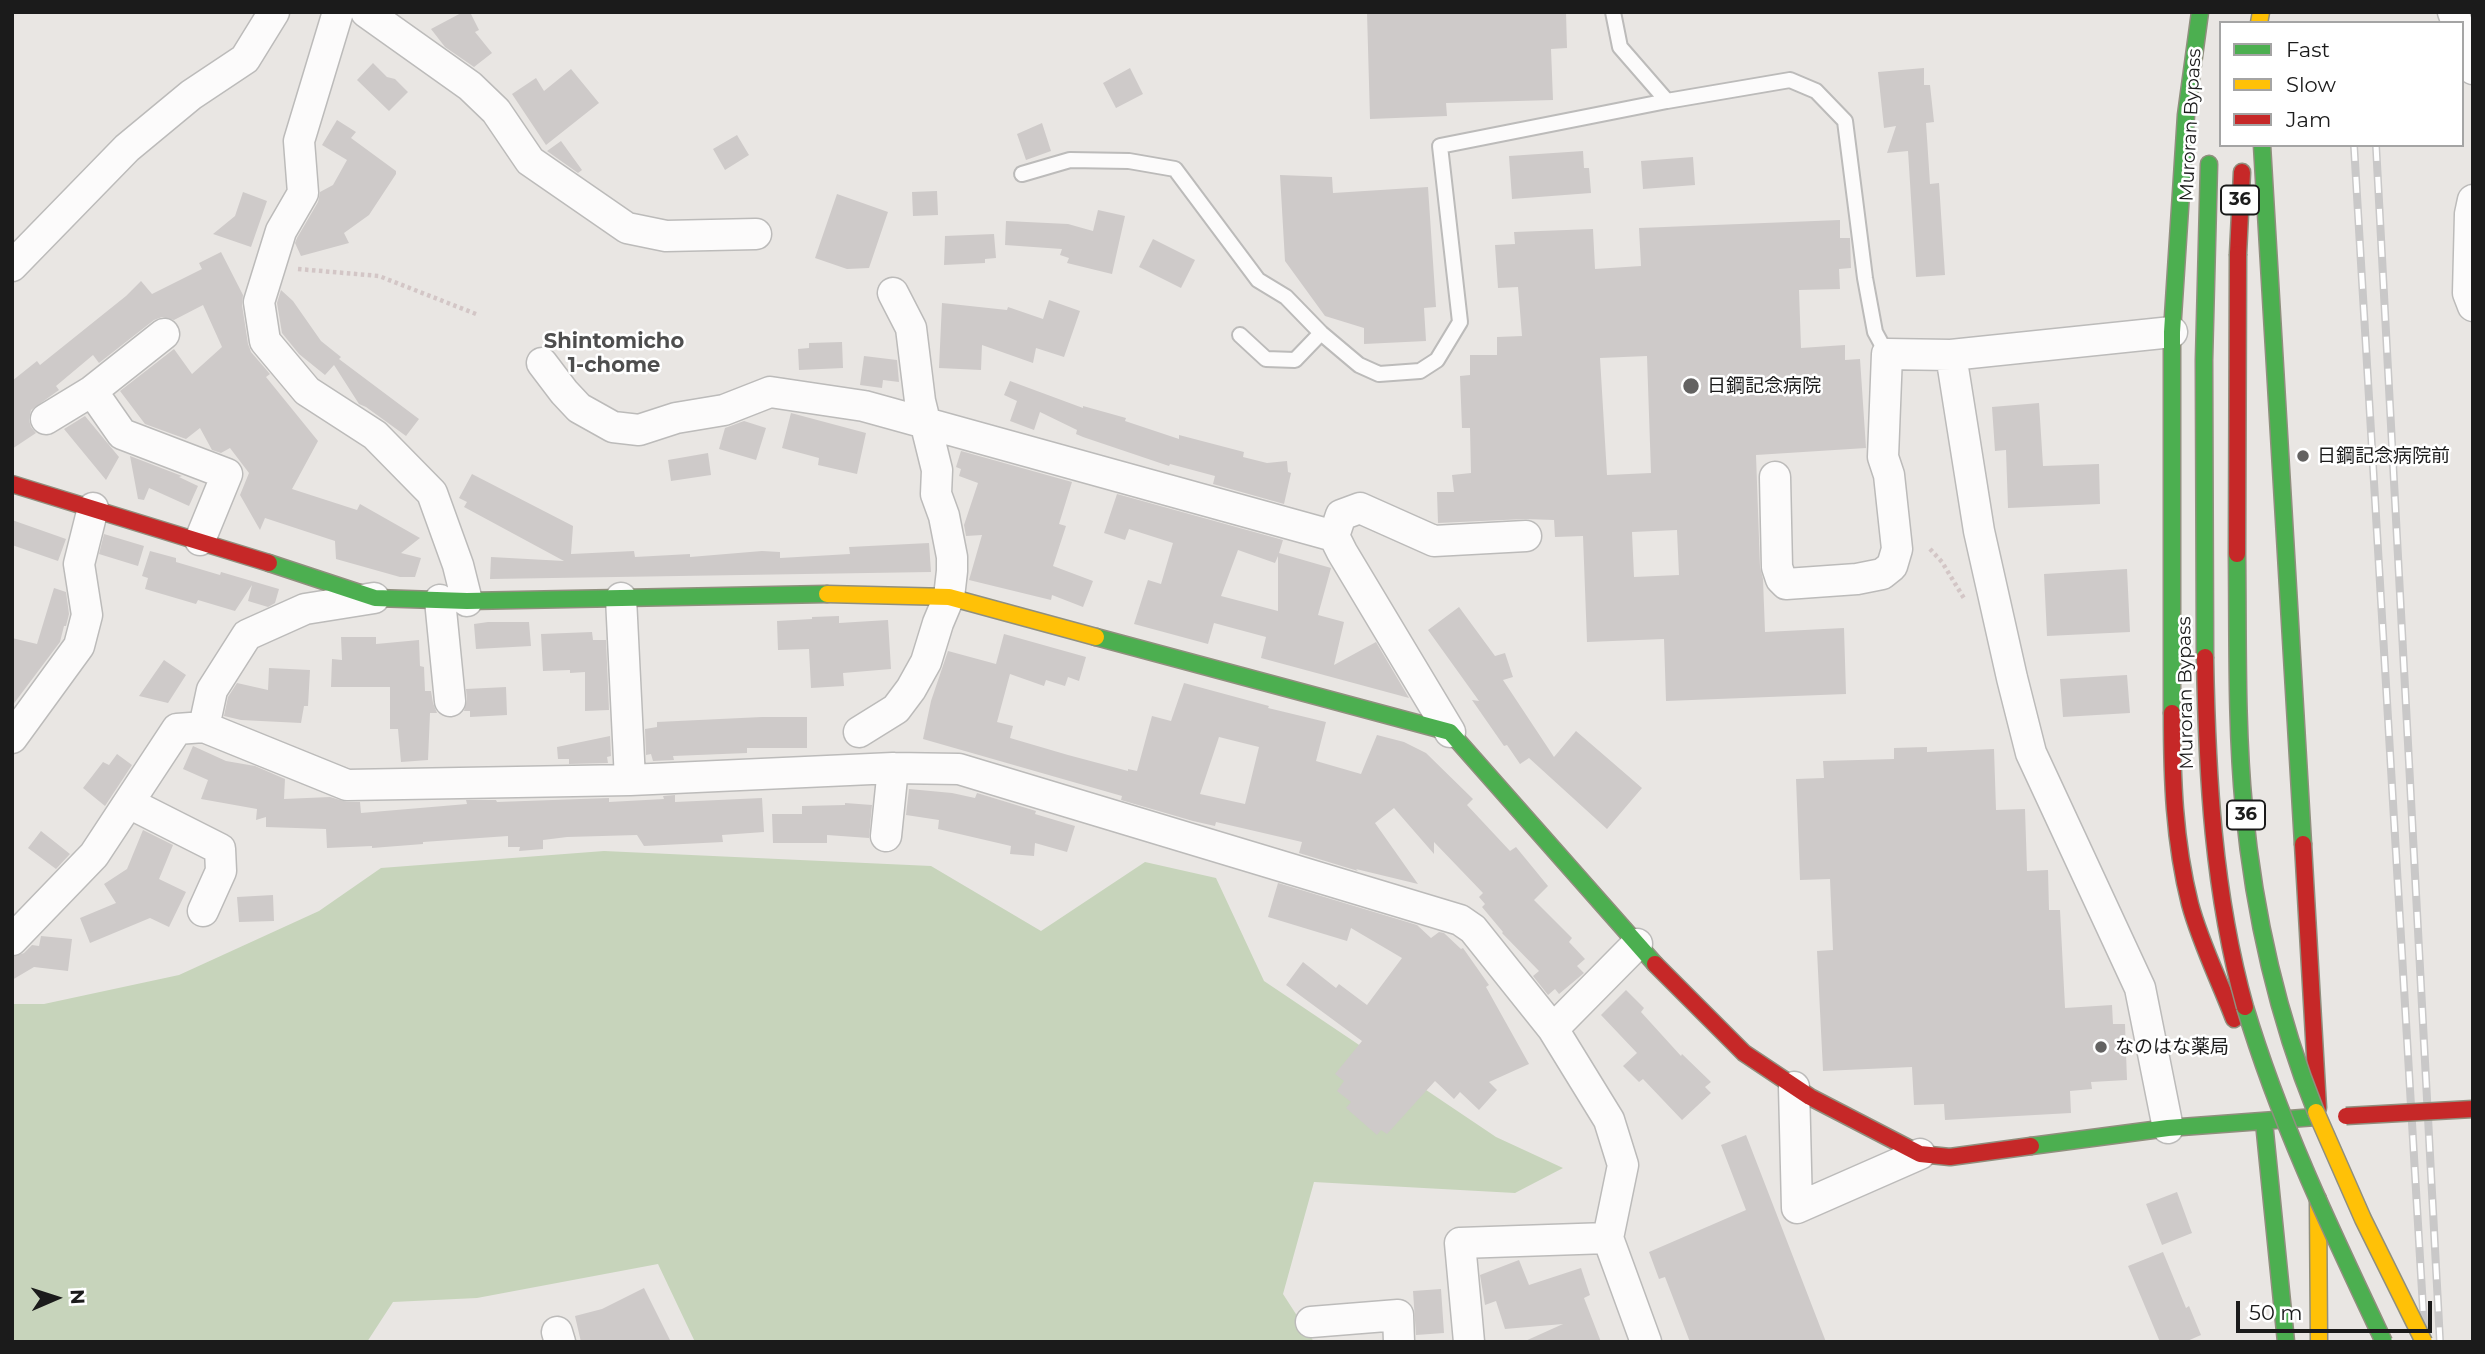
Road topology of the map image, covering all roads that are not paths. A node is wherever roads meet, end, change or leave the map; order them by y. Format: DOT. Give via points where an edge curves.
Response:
graph roads {
  1 [pos="274,12"];
  2 [pos="338,12"];
  3 [pos="366,12"];
  4 [pos="1614,12"];
  5 [pos="2200,12"];
  6 [pos="2464,43"];
  7 [pos="2473,69"];
  8 [pos="1667,101"];
  9 [pos="2210,147"];
  10 [pos="2263,147"];
  11 [pos="2243,157"];
  12 [pos="1021,174"];
  13 [pos="2473,200"];
  14 [pos="756,234"];
  15 [pos="12,265"];
  16 [pos="893,293"];
  17 [pos="2473,306"];
  18 [pos="2172,332"];
  19 [pos="1321,333"];
  20 [pos="164,334"];
  21 [pos="1240,335"];
  22 [pos="1887,354"];
  23 [pos="1951,355"];
  24 [pos="542,363"];
  25 [pos="92,391"];
  26 [pos="46,419"];
  27 [pos="925,422"];
  28 [pos="1775,477"];
  29 [pos="12,484"];
  30 [pos="93,508"];
  31 [pos="1335,536"];
  32 [pos="1526,536"];
  33 [pos="200,540"];
  34 [pos="949,597"];
  35 [pos="374,598"];
  36 [pos="621,598"];
  37 [pos="454,600"];
  38 [pos="450,701"];
  39 [pos="204,727"];
  40 [pos="859,732"];
  41 [pos="1450,733"];
  42 [pos="12,737"];
  43 [pos="893,768"];
  44 [pos="630,780"];
  45 [pos="129,803"];
  46 [pos="886,836"];
  47 [pos="203,911"];
  48 [pos="12,940"];
  49 [pos="1637,944"];
  50 [pos="1553,1028"];
  51 [pos="2250,1073"];
  52 [pos="1794,1087"];
  53 [pos="2473,1110"];
  54 [pos="2263,1116"];
  55 [pos="2319,1116"];
  56 [pos="2168,1128"];
  57 [pos="1920,1154"];
  58 [pos="1608,1238"];
  59 [pos="1311,1322"];
  60 [pos="1399,1342"];
  61 [pos="1469,1342"];
  62 [pos="1646,1342"];
  63 [pos="2286,1342"];
  64 [pos="2319,1342"];
  65 [pos="2384,1342"];
  66 [pos="2424,1342"];
  1 -- 15 [label="street" via="245,59 191,95 127,148"];
  2 -- 37 [label="street" via="299,141 303,193 281,231 260,302 265,341 307,391 375,435 432,492 458,565"];
  3 -- 14 [label="street" via="470,86 496,111 530,161 627,228 666,236"];
  4 -- 8 [label="lane" via="1620,47"];
  5 -- 18 [label="main road" via="2186,115"];
  6 -- 7 [label="street"];
  8 -- 19 [label="lane" via="1440,146 1460,322 1437,360 1420,371 1380,374 1359,365"];
  8 -- 22 [label="lane" via="1790,79 1816,91 1845,121 1865,278 1875,332"];
  9 -- 65 [label="main road, Muroran Bypass / 36, bridge" via="2204,360 2205,657 2209,795 2220,887 2244,1003 2267,1080 2302,1167"];
  10 -- 55 [label="main road"];
  11 -- 66 [label="main road, 36, bridge" via="2236,456 2241,749 2247,833 2275,984 2297,1063 2341,1172"];
  12 -- 19 [label="lane" via="1070,160 1129,161 1175,169 1258,280 1286,297"];
  13 -- 17 [label="street" via="2468,293"];
  16 -- 27 [label="street" via="911,328"];
  18 -- 23 [label="street"];
  18 -- 51 [label="main road" via="2172,770 2177,844 2192,907"];
  19 -- 21 [label="lane" via="1295,360 1266,359"];
  20 -- 25 [label="street"];
  22 -- 23 [label="street"];
  22 -- 28 [label="street" via="1883,457 1896,549 1892,566 1882,574 1857,579 1786,584 1777,567"];
  23 -- 56 [label="street" via="1979,531 2031,753 2140,988"];
  24 -- 27 [label="street" via="579,408 613,427 639,430 724,410 770,392 864,406"];
  25 -- 26 [label="street"];
  25 -- 33 [label="street" via="122,434 227,474"];
  27 -- 31 [label="street"];
  27 -- 34 [label="street" via="937,470 936,495 953,557"];
  29 -- 30 [label="main road"];
  30 -- 33 [label="main road"];
  30 -- 42 [label="street" via="79,564 87,615 79,646"];
  31 -- 32 [label="street" via="1341,514 1360,508 1434,541"];
  31 -- 41 [label="street"];
  33 -- 35 [label="main road"];
  34 -- 36 [label="main road"];
  34 -- 40 [label="street" via="911,690 896,709"];
  34 -- 41 [label="main road"];
  35 -- 37 [label="main road"];
  35 -- 39 [label="street" via="305,609 247,635 212,690"];
  36 -- 37 [label="main road"];
  36 -- 44 [label="street"];
  37 -- 38 [label="street"];
  39 -- 44 [label="street" via="346,785"];
  39 -- 45 [label="street" via="177,729"];
  41 -- 49 [label="main road"];
  43 -- 44 [label="street"];
  43 -- 46 [label="street"];
  43 -- 50 [label="street" via="959,769 1460,920"];
  45 -- 47 [label="street" via="220,849 221,872"];
  45 -- 48 [label="street" via="94,855"];
  49 -- 50 [label="street"];
  49 -- 52 [label="main road" via="1665,978 1744,1053"];
  50 -- 58 [label="street" via="1609,1120 1623,1165"];
  52 -- 57 [label="main road"];
  52 -- 57 [label="street" via="1797,1208"];
  53 -- 55 [label="main road, bridge"];
  54 -- 55 [label="main road"];
  54 -- 56 [label="main road"];
  54 -- 63 [label="main road"];
  55 -- 64 [label="main road"];
  56 -- 57 [label="main road" via="1950,1157"];
  58 -- 61 [label="street" via="1460,1243"];
  58 -- 62 [label="street"];
  59 -- 60 [label="street" via="1398,1315"];
}
